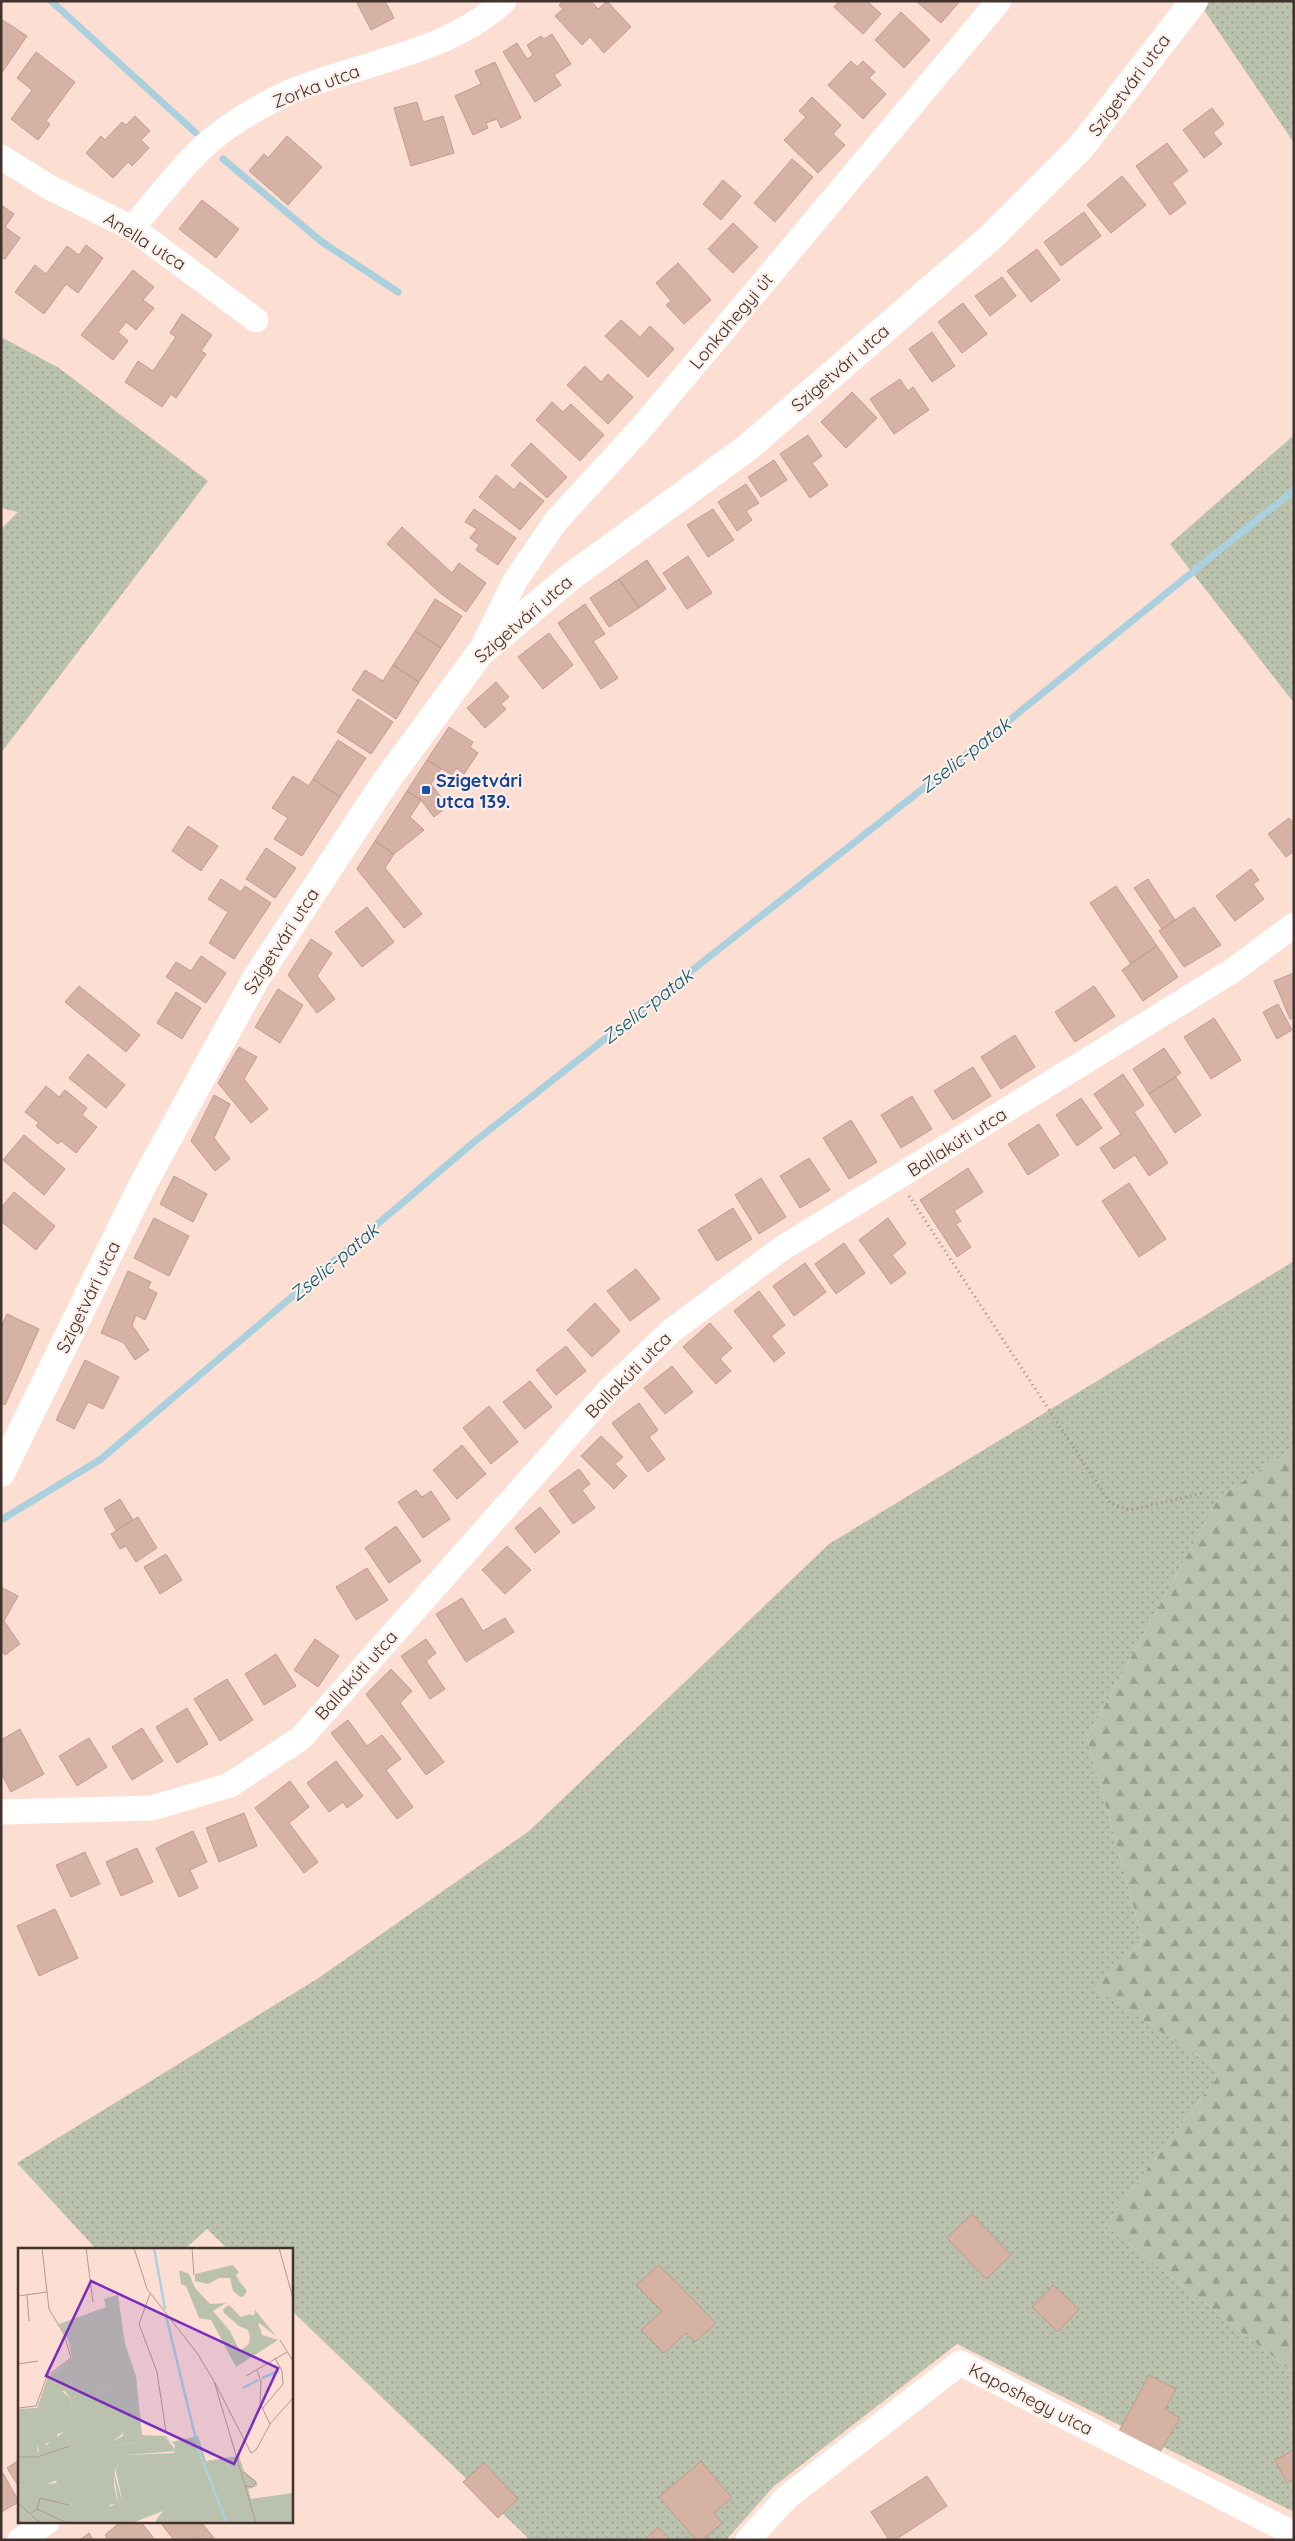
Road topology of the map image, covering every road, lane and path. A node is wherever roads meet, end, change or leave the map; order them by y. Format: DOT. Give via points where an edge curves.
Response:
graph roads {
  1 [pos="504,1"];
  2 [pos="999,1"];
  3 [pos="1194,1"];
  4 [pos="1,158"];
  5 [pos="132,228"];
  6 [pos="256,320"];
  7 [pos="480,653"];
  8 [pos="1294,925"];
  9 [pos="898,1179"];
  10 [pos="1,1473"];
  11 [pos="1203,1493"];
  12 [pos="1,1812"];
  13 [pos="44,2524"];
  14 [pos="1294,2534"];
  15 [pos="20,2540"];
  16 [pos="748,2540"];
  1 -- 5 [label="street, Zorka utca" via="485,18 440,42 291,92 238,120 195,154"];
  2 -- 7 [label="street, Lonkahegyi út" via="643,426 556,521 515,581"];
  3 -- 7 [label="street, Szigetvári utca" via="1081,147 991,237 747,448 569,578"];
  4 -- 5 [label="street, Anella utca" via="49,187"];
  5 -- 6 [label="street, Anella utca"];
  7 -- 10 [label="street, Szigetvári utca" via="384,784 255,980 142,1184"];
  8 -- 9 [label="street, Ballakúti utca" via="1232,971"];
  9 -- 11 [label="path" via="1110,1502 1130,1510"];
  9 -- 12 [label="street, Ballakúti utca" via="781,1249 664,1338 609,1390 301,1738 230,1785 152,1808"];
  13 -- 15 [label="street"];
  14 -- 16 [label="street, Kaposhegy utca" via="960,2363 786,2498"];
}
